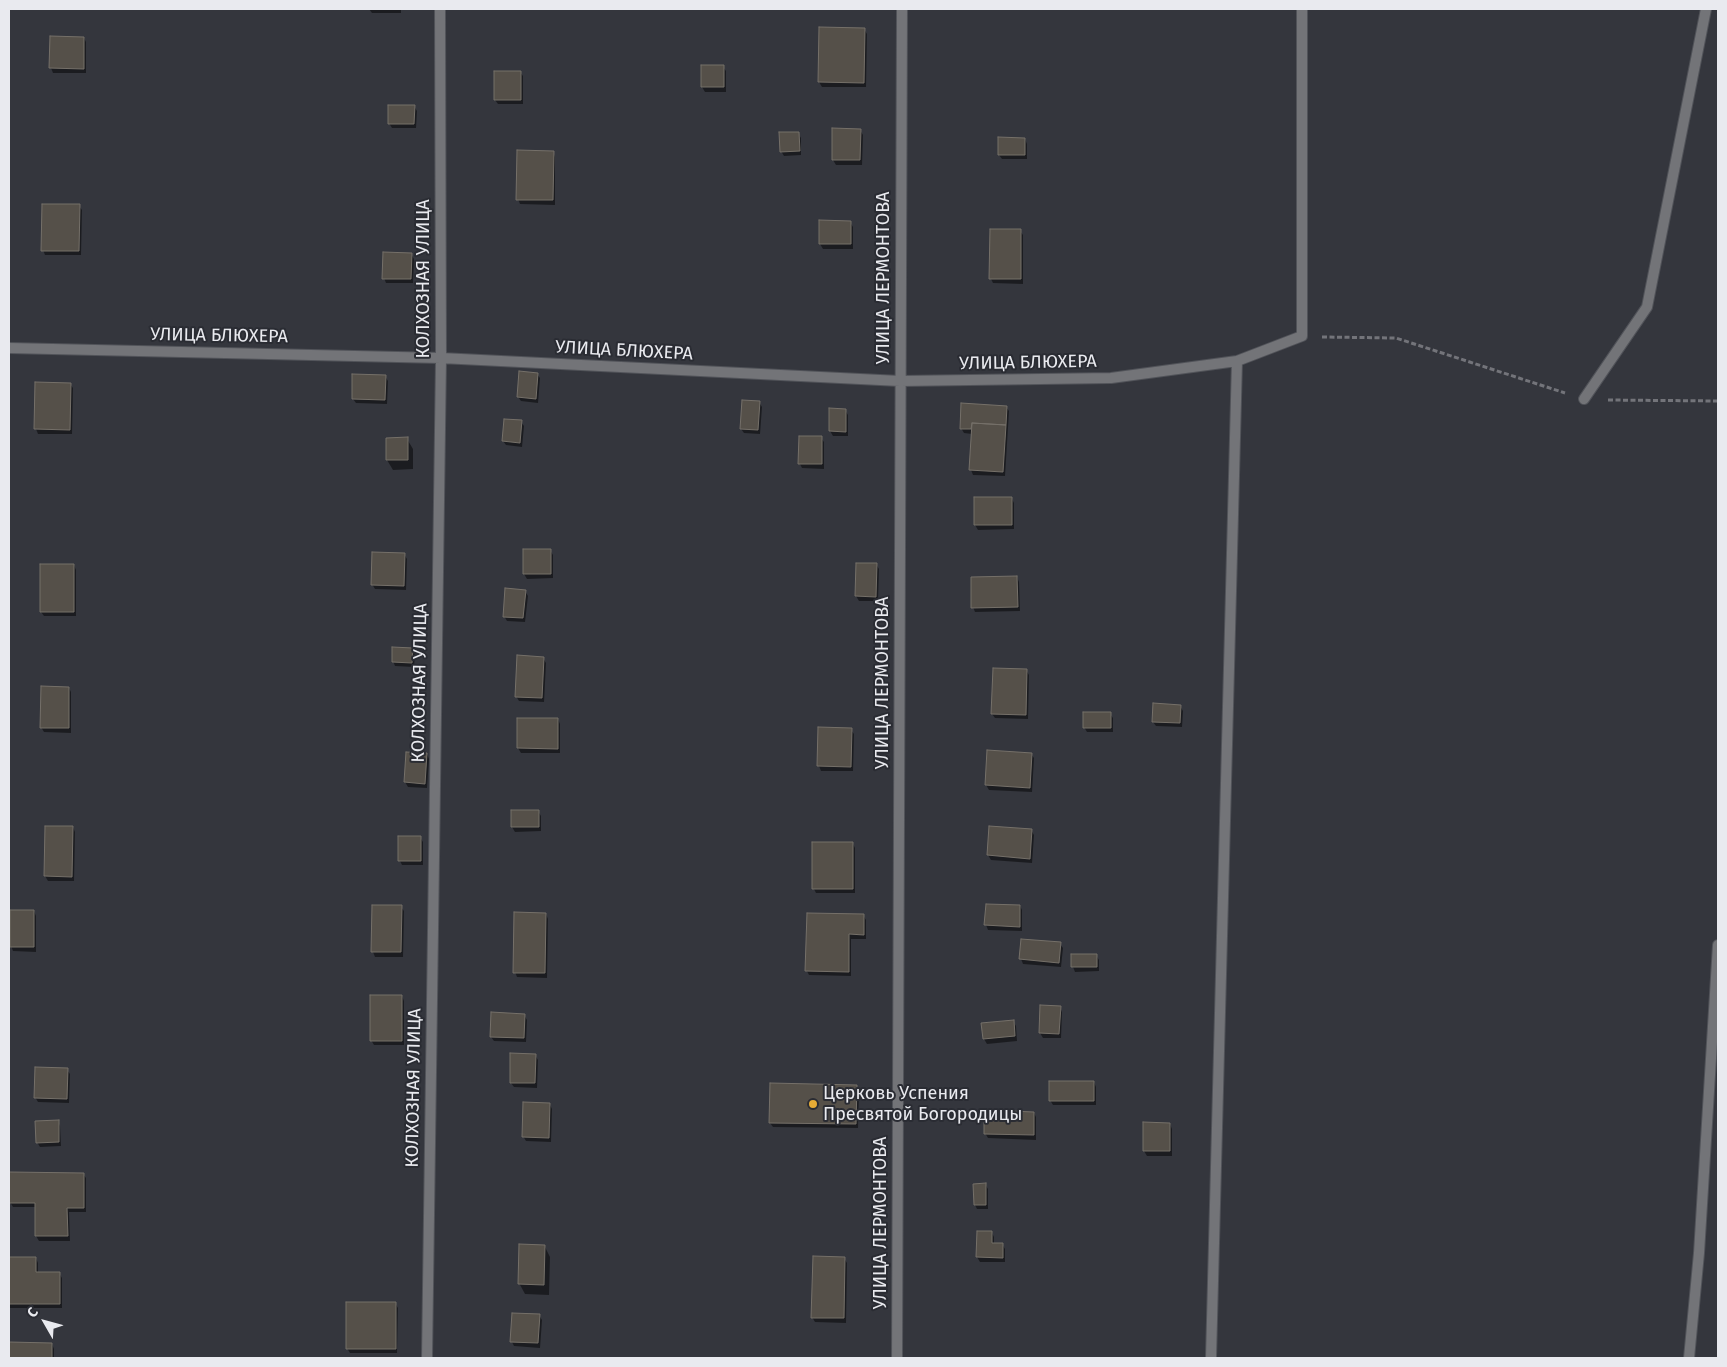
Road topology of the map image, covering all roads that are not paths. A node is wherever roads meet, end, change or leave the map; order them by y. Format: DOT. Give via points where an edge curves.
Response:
graph roads {
  1 [pos="440,9"];
  2 [pos="902,9"];
  3 [pos="1302,9"];
  4 [pos="1706,9"];
  5 [pos="9,348"];
  6 [pos="441,358"];
  7 [pos="1236,361"];
  8 [pos="900,381"];
  9 [pos="1584,399"];
  10 [pos="1718,945"];
  11 [pos="427,1358"];
  12 [pos="897,1358"];
  13 [pos="1211,1358"];
  14 [pos="1690,1358"];
  1 -- 6 [label="street, КОЛХОЗНАЯ УЛИЦА"];
  2 -- 8 [label="street, УЛИЦА ЛЕРМОНТОВА"];
  3 -- 7 [label="street, УЛИЦА БЛЮХЕРА" via="1302,336"];
  4 -- 9 [label="street" via="1647,307"];
  5 -- 6 [label="street, УЛИЦА БЛЮХЕРА"];
  6 -- 8 [label="street, УЛИЦА БЛЮХЕРА"];
  6 -- 11 [label="street, КОЛХОЗНАЯ УЛИЦА"];
  7 -- 8 [label="street, УЛИЦА БЛЮХЕРА" via="1110,378"];
  7 -- 13 [label="street"];
  8 -- 12 [label="street, УЛИЦА ЛЕРМОНТОВА"];
  10 -- 14 [label="street"];
}
